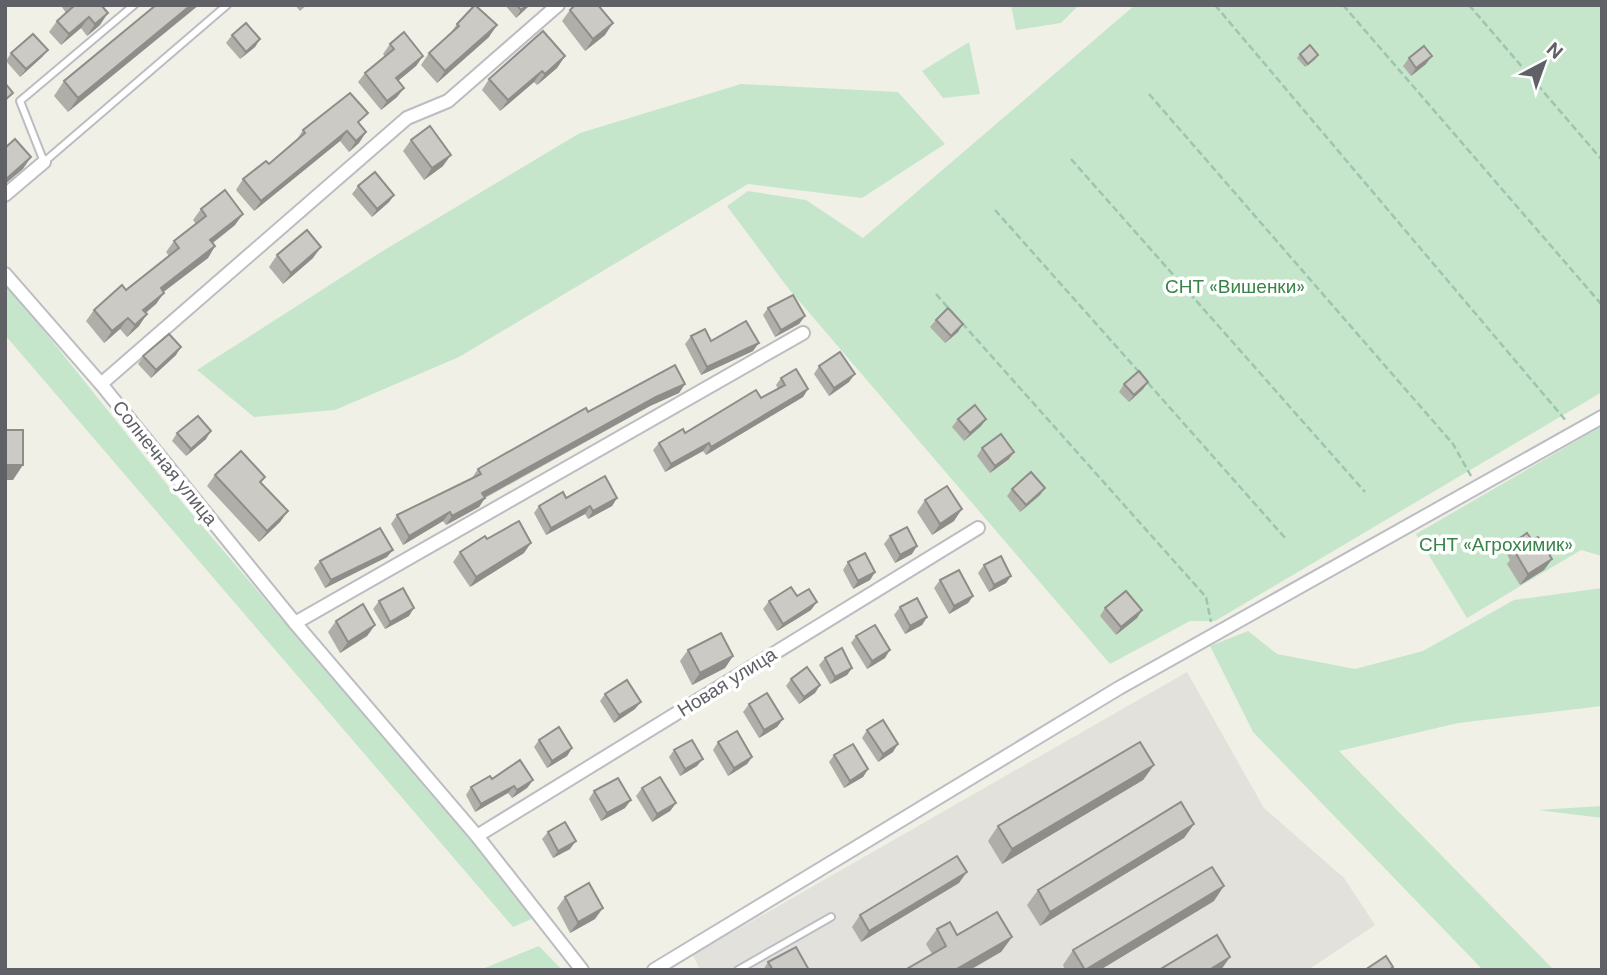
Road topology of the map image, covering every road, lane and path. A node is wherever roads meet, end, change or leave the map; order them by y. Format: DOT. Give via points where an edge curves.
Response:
graph roads {
  1 [pos="134,5"];
  2 [pos="227,5"];
  3 [pos="558,5"];
  4 [pos="1215,5"];
  5 [pos="1343,5"];
  6 [pos="1469,5"];
  7 [pos="12,93"];
  8 [pos="1149,94"];
  9 [pos="20,101"];
  10 [pos="1071,159"];
  11 [pos="1602,160"];
  12 [pos="44,162"];
  13 [pos="5,195"];
  14 [pos="995,209"];
  15 [pos="5,274"];
  16 [pos="936,294"];
  17 [pos="1602,305"];
  18 [pos="803,333"];
  19 [pos="101,384"];
  20 [pos="1602,417"];
  21 [pos="1575,432"];
  22 [pos="1476,486"];
  23 [pos="1364,492"];
  24 [pos="978,528"];
  25 [pos="1286,539"];
  26 [pos="295,623"];
  27 [pos="1214,634"];
  28 [pos="477,836"];
  29 [pos="831,917"];
  30 [pos="582,970"];
  31 [pos="654,970"];
  32 [pos="738,970"];
  1 -- 9 [label="lane"];
  2 -- 12 [label="lane"];
  3 -- 19 [label="street, Солнечная улица" via="448,101 407,118"];
  4 -- 21 [label="path"];
  5 -- 17 [label="path"];
  6 -- 11 [label="path"];
  7 -- 9 [label="lane"];
  8 -- 22 [label="path" via="1453,444"];
  9 -- 12 [label="lane"];
  10 -- 23 [label="path"];
  12 -- 13 [label="street"];
  14 -- 25 [label="path"];
  15 -- 19 [label="street"];
  16 -- 27 [label="path" via="1206,597"];
  18 -- 26 [label="street"];
  19 -- 26 [label="street, Солнечная улица"];
  20 -- 21 [label="street"];
  21 -- 22 [label="street"];
  22 -- 27 [label="street"];
  24 -- 28 [label="street, Новая улица"];
  26 -- 28 [label="street, Солнечная улица"];
  27 -- 31 [label="street"];
  28 -- 30 [label="street, Солнечная улица"];
  29 -- 32 [label="lane"];
}
